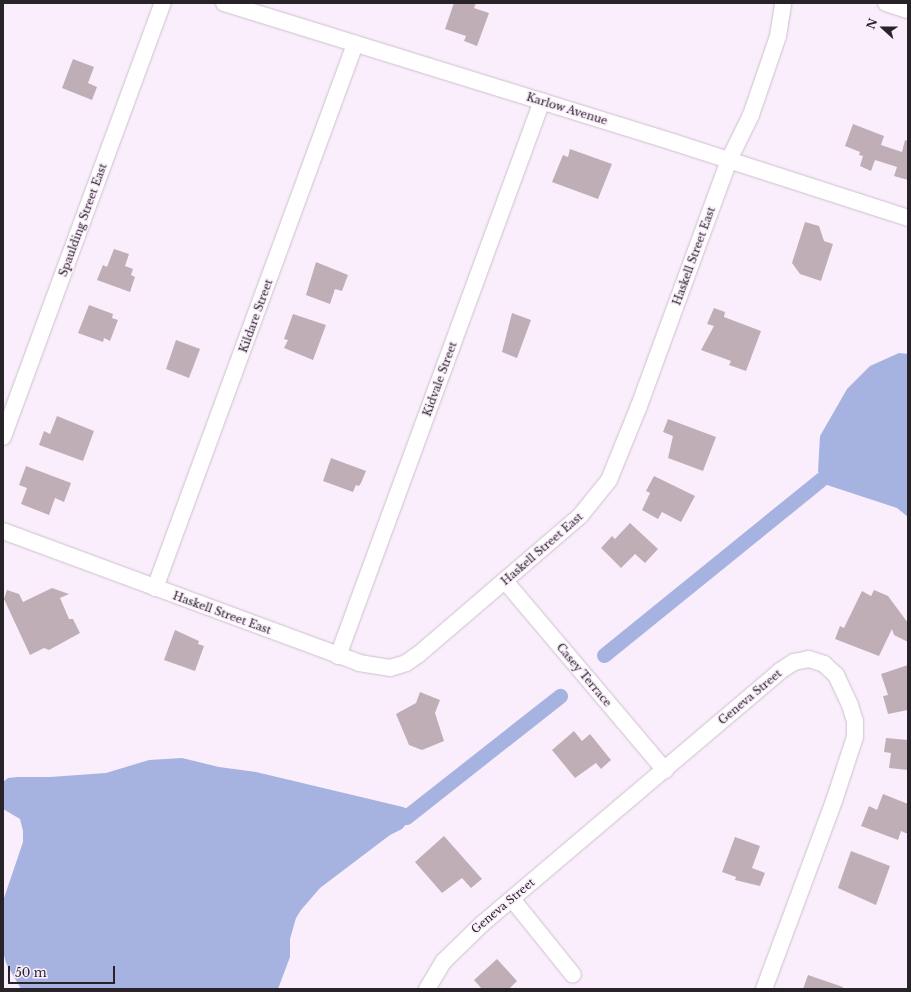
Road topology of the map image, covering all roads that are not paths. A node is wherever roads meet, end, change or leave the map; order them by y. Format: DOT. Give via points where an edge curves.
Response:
graph roads {
  1 [pos="163,3"];
  2 [pos="224,3"];
  3 [pos="783,3"];
  4 [pos="886,3"];
  5 [pos="908,10"];
  6 [pos="355,44"];
  7 [pos="542,101"];
  8 [pos="730,160"];
  9 [pos="908,218"];
  10 [pos="3,437"];
  11 [pos="3,531"];
  12 [pos="505,581"];
  13 [pos="155,588"];
  14 [pos="338,656"];
  15 [pos="664,770"];
  16 [pos="512,899"];
  17 [pos="574,975"];
  18 [pos="427,989"];
  19 [pos="764,989"];
  1 -- 10 [label="street, Spaulding Street East"];
  2 -- 6 [label="street, Karlow Avenue"];
  3 -- 8 [label="street, Haskell Street East" via="778,36 751,116"];
  4 -- 5 [label="street"];
  6 -- 7 [label="street, Karlow Avenue"];
  6 -- 13 [label="street, Kildare Street"];
  7 -- 8 [label="street, Karlow Avenue"];
  7 -- 14 [label="street, Kidvale Street"];
  8 -- 9 [label="street, Karlow Avenue"];
  8 -- 12 [label="street, Haskell Street East" via="609,480 580,516"];
  11 -- 13 [label="street, Haskell Street East"];
  12 -- 14 [label="street, Haskell Street East" via="406,663 390,668 375,668"];
  12 -- 15 [label="street, Casey Terrace"];
  13 -- 14 [label="street, Haskell Street East"];
  15 -- 16 [label="street, Geneva Street"];
  15 -- 19 [label="street, Geneva Street" via="794,662 809,659 824,664 836,675 843,688 855,721 852,752"];
  16 -- 17 [label="street"];
  16 -- 18 [label="street, Geneva Street" via="454,948 435,973"];
}
